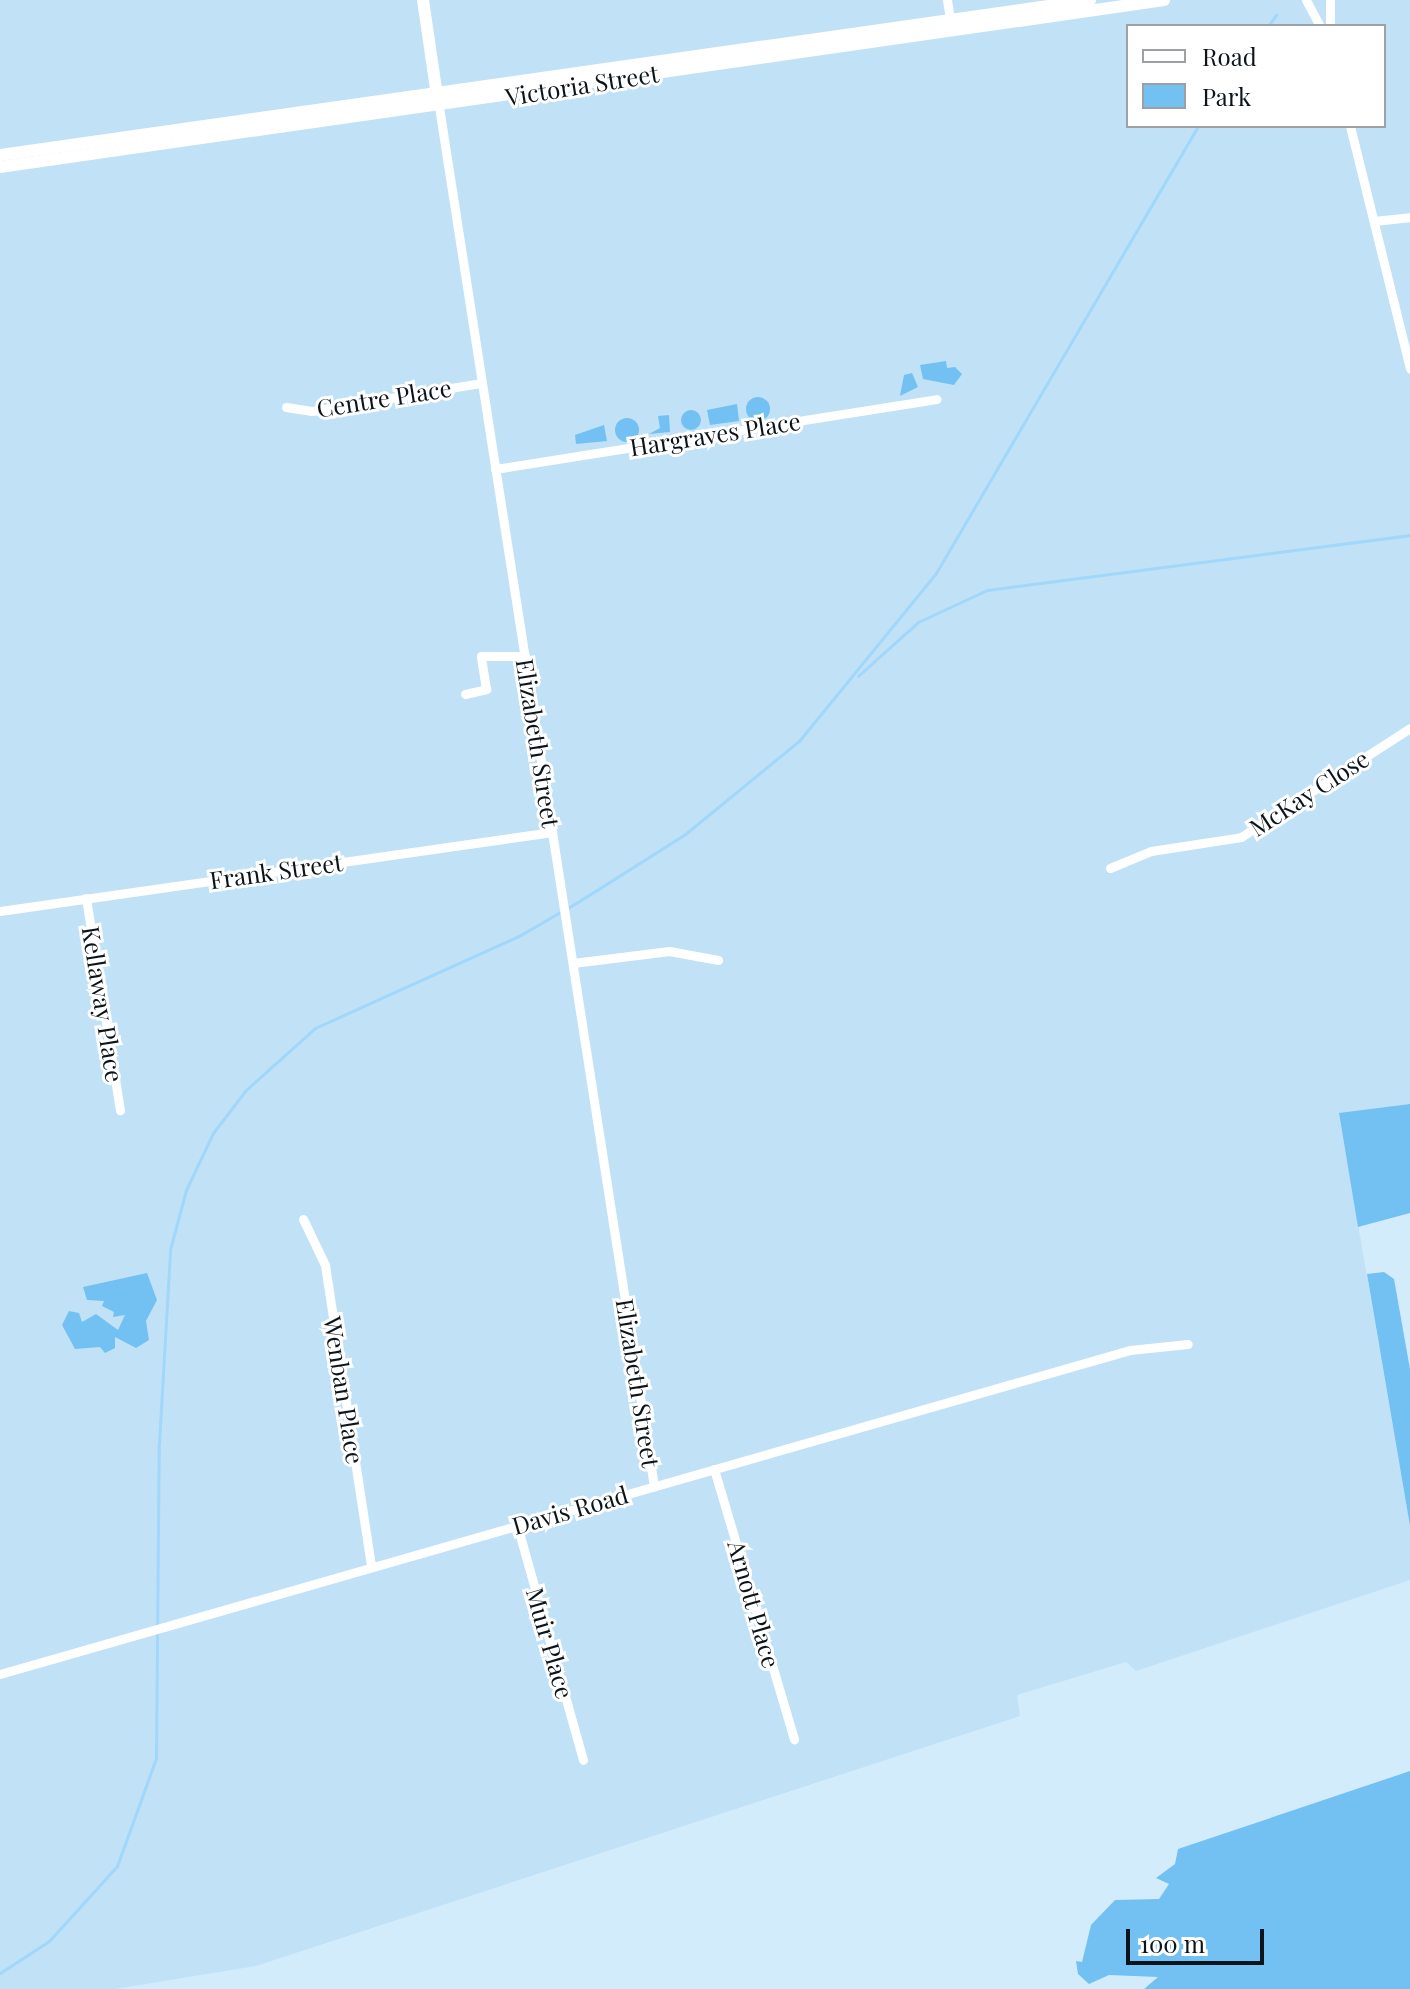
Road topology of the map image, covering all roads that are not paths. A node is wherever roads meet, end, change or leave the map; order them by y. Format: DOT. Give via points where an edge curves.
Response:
graph roads {
  1 [pos="423,0"];
  2 [pos="947,0"];
  3 [pos="1090,0"];
  4 [pos="1164,0"];
  5 [pos="1306,0"];
  6 [pos="1330,0"];
  7 [pos="1319,24"];
  8 [pos="1330,24"];
  9 [pos="951,25"];
  10 [pos="436,90"];
  11 [pos="439,107"];
  12 [pos="1351,128"];
  13 [pos="0,155"];
  14 [pos="0,167"];
  15 [pos="1410,217"];
  16 [pos="1374,221"];
  17 [pos="1410,369"];
  18 [pos="482,383"];
  19 [pos="936,399"];
  20 [pos="286,407"];
  21 [pos="495,469"];
  22 [pos="525,656"];
  23 [pos="465,694"];
  24 [pos="1410,728"];
  25 [pos="552,832"];
  26 [pos="1110,868"];
  27 [pos="86,898"];
  28 [pos="0,911"];
  29 [pos="718,960"];
  30 [pos="573,963"];
  31 [pos="120,1110"];
  32 [pos="303,1219"];
  33 [pos="1188,1344"];
  34 [pos="714,1469"];
  35 [pos="654,1486"];
  36 [pos="517,1525"];
  37 [pos="371,1566"];
  38 [pos="0,1674"];
  39 [pos="794,1739"];
  40 [pos="583,1760"];
  1 -- 10 [label="main road, Elizabeth Street"];
  2 -- 9 [label="street"];
  3 -- 9 [label="main road, Victoria Street"];
  4 -- 9 [label="main road, Victoria Street"];
  5 -- 7 [label="street"];
  6 -- 8 [label="street"];
  9 -- 10 [label="main road, Victoria Street"];
  9 -- 11 [label="main road, Victoria Street"];
  10 -- 11 [label="main road, Elizabeth Street"];
  10 -- 13 [label="main road, Victoria Street"];
  11 -- 14 [label="main road, Victoria Street"];
  11 -- 18 [label="street, Elizabeth Street"];
  12 -- 16 [label="street"];
  15 -- 16 [label="street"];
  16 -- 17 [label="street"];
  18 -- 20 [label="street, Centre Place" via="312,411"];
  18 -- 21 [label="street, Elizabeth Street"];
  19 -- 21 [label="street, Hargraves Place"];
  21 -- 22 [label="street, Elizabeth Street"];
  22 -- 23 [label="street" via="481,656 486,689"];
  22 -- 25 [label="street, Elizabeth Street"];
  24 -- 26 [label="street, McKay Close" via="1241,837 1151,851"];
  25 -- 27 [label="street, Frank Street"];
  25 -- 30 [label="street, Elizabeth Street"];
  27 -- 28 [label="street, Frank Street"];
  27 -- 31 [label="street, Kellaway Place"];
  29 -- 30 [label="street" via="685,951"];
  30 -- 35 [label="street, Elizabeth Street"];
  32 -- 37 [label="street, Wenban Place" via="325,1265"];
  33 -- 34 [label="street, Davis Road" via="1130,1350"];
  34 -- 35 [label="street, Davis Road"];
  34 -- 39 [label="street, Arnott Place"];
  35 -- 36 [label="street, Davis Road"];
  36 -- 37 [label="street, Davis Road"];
  36 -- 40 [label="street, Muir Place"];
  37 -- 38 [label="street, Davis Road"];
}
